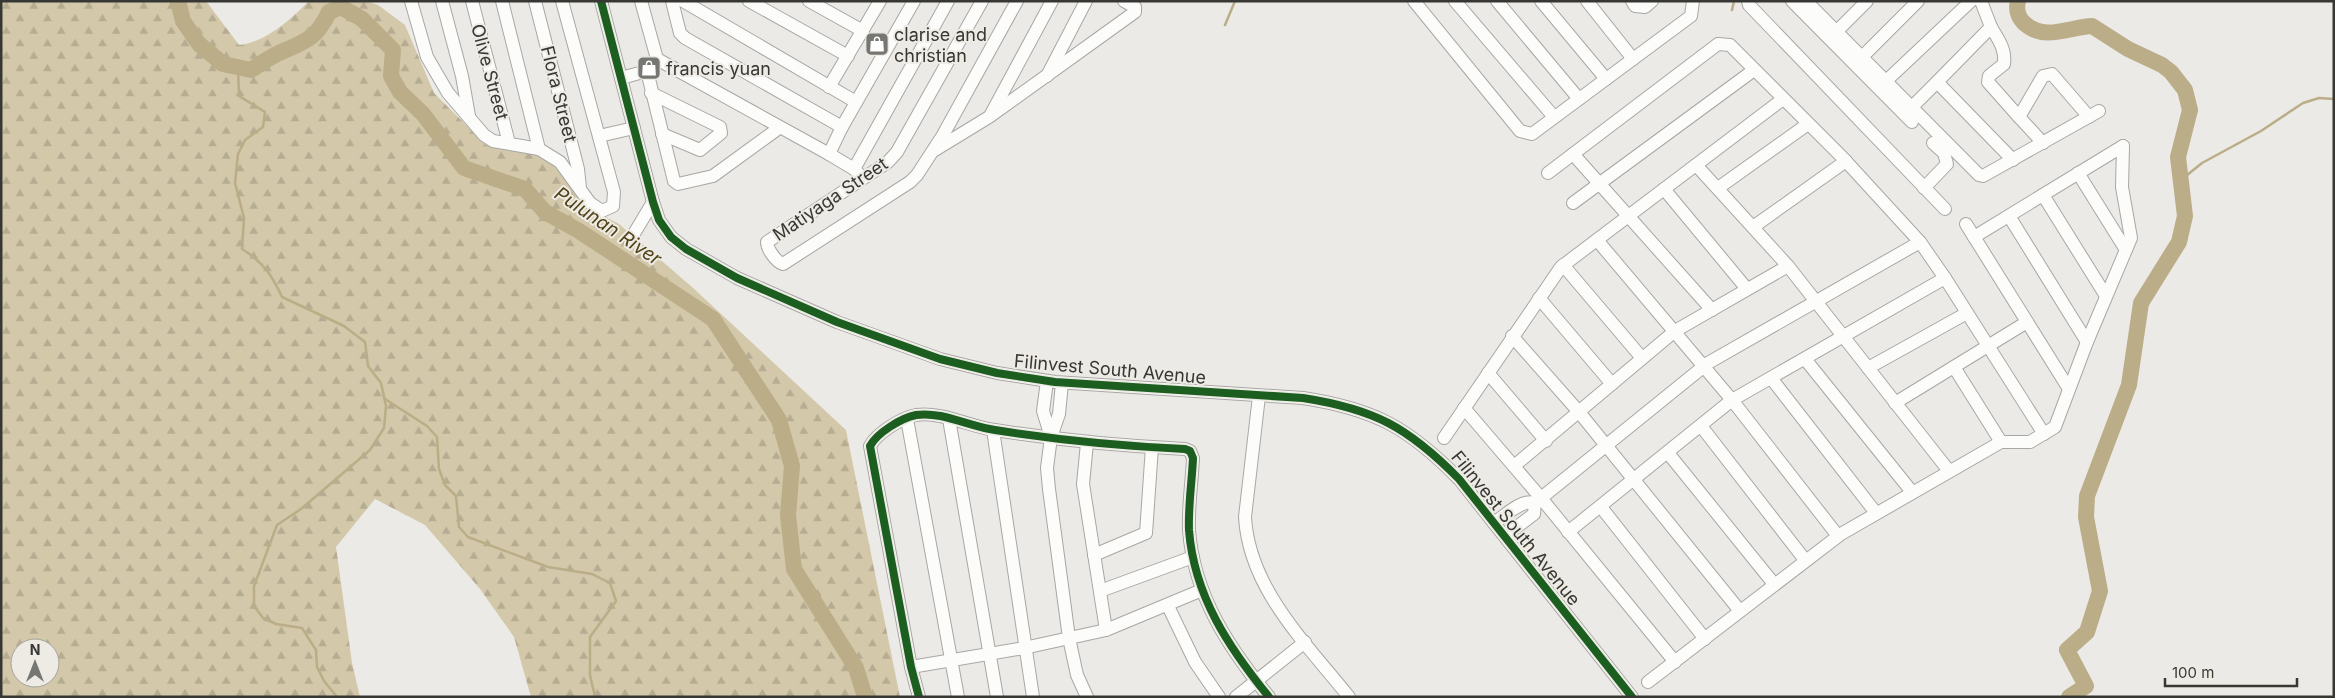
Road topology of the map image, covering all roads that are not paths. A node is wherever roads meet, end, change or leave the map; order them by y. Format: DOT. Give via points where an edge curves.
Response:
graph roads {
  1 [pos="404,1"];
  2 [pos="442,1"];
  3 [pos="472,1"];
  4 [pos="502,1"];
  5 [pos="535,1"];
  6 [pos="562,1"];
  7 [pos="601,1"];
  8 [pos="641,1"];
  9 [pos="672,1"];
  10 [pos="684,1"];
  11 [pos="749,1"];
  12 [pos="809,1"];
  13 [pos="914,1"];
  14 [pos="948,1"];
  15 [pos="982,1"];
  16 [pos="1018,1"];
  17 [pos="1052,1"];
  18 [pos="1086,1"];
  19 [pos="1124,1"];
  20 [pos="1414,1"];
  21 [pos="1455,1"];
  22 [pos="1497,1"];
  23 [pos="1541,1"];
  24 [pos="1587,1"];
  25 [pos="1632,1"];
  26 [pos="1652,1"];
  27 [pos="1693,1"];
  28 [pos="1748,1"];
  29 [pos="1792,1"];
  30 [pos="1867,1"];
  31 [pos="1918,1"];
  32 [pos="1971,1"];
  33 [pos="1982,1"];
  34 [pos="876,3"];
  35 [pos="1812,3"];
  36 [pos="412,6"];
  37 [pos="1991,27"];
  38 [pos="863,31"];
  39 [pos="1836,32"];
  40 [pos="848,56"];
  41 [pos="1861,58"];
  42 [pos="657,59"];
  43 [pos="1633,59"];
  44 [pos="1754,70"];
  45 [pos="646,72"];
  46 [pos="621,78"];
  47 [pos="1046,78"];
  48 [pos="1606,79"];
  49 [pos="1885,82"];
  50 [pos="1936,82"];
  51 [pos="830,87"];
  52 [pos="651,93"];
  53 [pos="1578,99"];
  54 [pos="1782,99"];
  55 [pos="856,102"];
  56 [pos="1911,108"];
  57 [pos="469,117"];
  58 [pos="990,117"];
  59 [pos="1554,117"];
  60 [pos="2019,117"];
  61 [pos="1808,124"];
  62 [pos="1920,124"];
  63 [pos="842,127"];
  64 [pos="634,128"];
  65 [pos="779,128"];
  66 [pos="662,134"];
  67 [pos="599,136"];
  68 [pos="509,143"];
  69 [pos="2043,143"];
  70 [pos="539,149"];
  71 [pos="933,151"];
  72 [pos="830,154"];
  73 [pos="1573,154"];
  74 [pos="2013,160"];
  75 [pos="1846,162"];
  76 [pos="1696,164"];
  77 [pos="858,173"];
  78 [pos="1548,173"];
  79 [pos="2078,173"];
  80 [pos="1600,184"];
  81 [pos="580,188"];
  82 [pos="1718,188"];
  83 [pos="1924,188"];
  84 [pos="1664,189"];
  85 [pos="2043,195"];
  86 [pos="652,202"];
  87 [pos="1573,203"];
  88 [pos="1945,209"];
  89 [pos="1628,216"];
  90 [pos="2009,216"];
  91 [pos="1966,224"];
  92 [pos="1753,227"];
  93 [pos="632,237"];
  94 [pos="1974,237"];
  95 [pos="1597,240"];
  96 [pos="1920,242"];
  97 [pos="2126,250"];
  98 [pos="1563,265"];
  99 [pos="1788,266"];
  100 [pos="1945,278"];
  101 [pos="1747,289"];
  102 [pos="2106,296"];
  103 [pos="1539,298"];
  104 [pos="1815,301"];
  105 [pos="1712,310"];
  106 [pos="1967,313"];
  107 [pos="2027,322"];
  108 [pos="1675,331"];
  109 [pos="1512,336"];
  110 [pos="1844,337"];
  111 [pos="2087,342"];
  112 [pos="1988,346"];
  113 [pos="1642,358"];
  114 [pos="1805,359"];
  115 [pos="1704,366"];
  116 [pos="1954,367"];
  117 [pos="1868,368"];
  118 [pos="1488,373"];
  119 [pos="1771,378"];
  120 [pos="1047,381"];
  121 [pos="1062,383"];
  122 [pos="1612,384"];
  123 [pos="2069,389"];
  124 [pos="1259,396"];
  125 [pos="1732,400"];
  126 [pos="1895,403"];
  127 [pos="1464,408"];
  128 [pos="1579,412"];
  129 [pos="907,419"];
  130 [pos="949,419"];
  131 [pos="1701,426"];
  132 [pos="993,430"];
  133 [pos="2044,434"];
  134 [pos="1050,437"];
  135 [pos="1444,438"];
  136 [pos="1546,441"];
  137 [pos="2001,442"];
  138 [pos="1087,443"];
  139 [pos="1152,447"];
  140 [pos="1607,447"];
  141 [pos="1668,454"];
  142 [pos="1514,466"];
  143 [pos="1949,471"];
  144 [pos="1634,481"];
  145 [pos="1912,492"];
  146 [pos="1538,501"];
  147 [pos="1601,507"];
  148 [pos="1876,513"];
  149 [pos="1494,523"];
  150 [pos="1568,532"];
  151 [pos="1505,536"];
  152 [pos="1838,536"];
  153 [pos="1094,555"];
  154 [pos="1193,556"];
  155 [pos="1805,560"];
  156 [pos="1774,584"];
  157 [pos="1202,590"];
  158 [pos="1100,591"];
  159 [pos="1168,606"];
  160 [pos="1740,611"];
  161 [pos="1106,630"];
  162 [pos="1069,638"];
  163 [pos="1705,639"];
  164 [pos="1305,642"];
  165 [pos="1024,648"];
  166 [pos="990,653"];
  167 [pos="951,660"];
  168 [pos="1675,662"];
  169 [pos="911,667"];
  170 [pos="1256,681"];
  171 [pos="1648,682"];
  172 [pos="919,697"];
  173 [pos="958,697"];
  174 [pos="997,697"];
  175 [pos="1033,697"];
  176 [pos="1086,697"];
  177 [pos="1219,697"];
  178 [pos="1236,697"];
  179 [pos="1269,697"];
  180 [pos="1349,697"];
  181 [pos="1632,697"];
  1 -- 36 [label="street"];
  2 -- 57 [label="street"];
  3 -- 68 [label="street, Olive Street"];
  4 -- 70 [label="street"];
  5 -- 81 [label="street, Flora Street" via="578,168"];
  6 -- 67 [label="street"];
  7 -- 46 [label="street, Filinvest South Avenue"];
  8 -- 42 [label="street"];
  9 -- 63 [label="street" via="678,26 685,38"];
  10 -- 51 [label="street"];
  11 -- 40 [label="street"];
  12 -- 38 [label="street"];
  13 -- 55 [label="street"];
  14 -- 77 [label="street"];
  15 -- 77 [label="street, Matiyaga Street" via="897,152 888,162"];
  16 -- 71 [label="street"];
  17 -- 58 [label="street"];
  18 -- 47 [label="street"];
  19 -- 47 [label="street" via="1136,10"];
  20 -- 59 [label="street" via="1520,131 1532,134"];
  21 -- 59 [label="street"];
  22 -- 53 [label="street"];
  23 -- 48 [label="street"];
  24 -- 43 [label="street"];
  25 -- 26 [label="street" via="1635,6 1645,7"];
  27 -- 43 [label="street" via="1692,16"];
  28 -- 83 [label="street"];
  29 -- 62 [label="street"];
  30 -- 39 [label="street"];
  31 -- 41 [label="street"];
  32 -- 49 [label="street"];
  33 -- 37 [label="street"];
  34 -- 38 [label="street"];
  35 -- 39 [label="street"];
  36 -- 57 [label="street" via="427,57 448,93"];
  37 -- 50 [label="street"];
  37 -- 60 [label="street" via="2005,57 2004,64 1989,76 1988,82"];
  38 -- 40 [label="street"];
  39 -- 41 [label="street"];
  40 -- 51 [label="street"];
  41 -- 49 [label="street"];
  42 -- 45 [label="street"];
  42 -- 65 [label="street"];
  43 -- 48 [label="street"];
  44 -- 54 [label="street"];
  44 -- 73 [label="street" via="1730,45 1718,44"];
  44 -- 80 [label="street"];
  45 -- 46 [label="street"];
  45 -- 52 [label="street"];
  46 -- 64 [label="street, Filinvest South Avenue"];
  47 -- 58 [label="street"];
  48 -- 53 [label="street"];
  49 -- 56 [label="street"];
  50 -- 56 [label="street"];
  50 -- 74 [label="street"];
  51 -- 55 [label="street"];
  52 -- 66 [label="street"];
  52 -- 66 [label="street" via="721,130 700,150"];
  53 -- 59 [label="street"];
  54 -- 61 [label="street"];
  54 -- 76 [label="street"];
  55 -- 63 [label="street"];
  56 -- 62 [label="street"];
  57 -- 68 [label="street" via="493,141"];
  58 -- 71 [label="street"];
  60 -- 69 [label="street"];
  60 -- 69 [label="street" via="2047,74 2052,74 2094,114"];
  61 -- 75 [label="street"];
  61 -- 82 [label="street"];
  62 -- 74 [label="street" via="1979,175 1983,176"];
  62 -- 83 [label="street" via="1944,153 1947,164"];
  63 -- 72 [label="street"];
  64 -- 67 [label="street"];
  64 -- 86 [label="street, Filinvest South Avenue"];
  65 -- 66 [label="street" via="714,176 678,184 674,181"];
  65 -- 72 [label="street"];
  67 -- 81 [label="street" via="614,192 613,206 602,211 590,203"];
  68 -- 70 [label="street"];
  69 -- 74 [label="street"];
  70 -- 81 [label="street" via="560,162"];
  71 -- 77 [label="street, Matiyaga Street" via="910,182 784,264 779,262 767,242"];
  72 -- 77 [label="street"];
  73 -- 78 [label="street"];
  73 -- 80 [label="street"];
  75 -- 92 [label="street"];
  75 -- 96 [label="street"];
  76 -- 82 [label="street"];
  76 -- 84 [label="street"];
  79 -- 85 [label="street"];
  79 -- 97 [label="street"];
  79 -- 97 [label="street" via="2123,146 2122,187 2131,238"];
  80 -- 87 [label="street"];
  80 -- 89 [label="street"];
  82 -- 92 [label="street"];
  83 -- 88 [label="street"];
  84 -- 89 [label="street"];
  84 -- 101 [label="street"];
  85 -- 90 [label="street"];
  85 -- 102 [label="street"];
  86 -- 93 [label="street"];
  86 -- 120 [label="street, Filinvest South Avenue" via="659,220 686,248 737,278 782,299 882,340 940,359 997,374"];
  89 -- 95 [label="street"];
  89 -- 105 [label="street"];
  90 -- 94 [label="street"];
  90 -- 111 [label="street"];
  91 -- 94 [label="street"];
  92 -- 99 [label="street"];
  94 -- 107 [label="street"];
  95 -- 98 [label="street"];
  95 -- 108 [label="street"];
  96 -- 100 [label="street"];
  96 -- 104 [label="street"];
  97 -- 102 [label="street"];
  98 -- 103 [label="street"];
  98 -- 113 [label="street"];
  99 -- 101 [label="street"];
  99 -- 104 [label="street"];
  100 -- 106 [label="street"];
  100 -- 110 [label="street"];
  101 -- 105 [label="street"];
  102 -- 111 [label="street"];
  103 -- 109 [label="street"];
  103 -- 122 [label="street"];
  104 -- 110 [label="street"];
  104 -- 115 [label="street"];
  105 -- 108 [label="street"];
  106 -- 112 [label="street"];
  106 -- 117 [label="street"];
  107 -- 112 [label="street"];
  107 -- 123 [label="street"];
  108 -- 113 [label="street"];
  108 -- 115 [label="street"];
  109 -- 118 [label="street"];
  109 -- 128 [label="street"];
  110 -- 114 [label="street"];
  110 -- 117 [label="street"];
  111 -- 123 [label="street"];
  112 -- 116 [label="street"];
  112 -- 133 [label="street"];
  113 -- 122 [label="street"];
  114 -- 119 [label="street"];
  114 -- 145 [label="street"];
  115 -- 125 [label="street"];
  115 -- 140 [label="street"];
  116 -- 126 [label="street"];
  116 -- 137 [label="street"];
  117 -- 126 [label="street"];
  118 -- 127 [label="street"];
  118 -- 136 [label="street"];
  119 -- 125 [label="street"];
  119 -- 148 [label="street"];
  120 -- 121 [label="street, Filinvest South Avenue"];
  120 -- 134 [label="street" via="1043,411"];
  121 -- 124 [label="street, Filinvest South Avenue"];
  121 -- 134 [label="street" via="1059,414"];
  122 -- 128 [label="street"];
  123 -- 133 [label="street" via="2055,427"];
  124 -- 149 [label="street, Filinvest South Avenue" via="1341,404 1401,428 1447,466"];
  124 -- 164 [label="street" via="1246,497 1246,534 1265,587"];
  125 -- 131 [label="street"];
  125 -- 152 [label="street"];
  126 -- 143 [label="street"];
  127 -- 135 [label="street"];
  127 -- 142 [label="street"];
  128 -- 136 [label="street"];
  128 -- 140 [label="street"];
  129 -- 130 [label="street" via="917,415"];
  129 -- 167 [label="street"];
  129 -- 169 [label="street" via="874,439 870,446"];
  130 -- 132 [label="street"];
  130 -- 166 [label="street"];
  131 -- 141 [label="street"];
  131 -- 155 [label="street"];
  132 -- 134 [label="street"];
  132 -- 165 [label="street"];
  133 -- 137 [label="street" via="2030,442"];
  134 -- 138 [label="street"];
  134 -- 162 [label="street" via="1048,489"];
  136 -- 142 [label="street"];
  137 -- 143 [label="street"];
  138 -- 139 [label="street"];
  138 -- 153 [label="street" via="1083,484"];
  139 -- 153 [label="street" via="1146,533"];
  139 -- 154 [label="street" via="1185,449 1193,458 1189,529"];
  140 -- 144 [label="street"];
  140 -- 146 [label="street"];
  141 -- 144 [label="street"];
  141 -- 156 [label="street"];
  142 -- 146 [label="street"];
  143 -- 145 [label="street"];
  144 -- 147 [label="street"];
  144 -- 160 [label="street"];
  145 -- 148 [label="street"];
  146 -- 149 [label="street" via="1524,504"];
  146 -- 150 [label="street"];
  146 -- 151 [label="street" via="1534,514"];
  147 -- 150 [label="street"];
  147 -- 163 [label="street"];
  148 -- 152 [label="street"];
  149 -- 151 [label="street, Filinvest South Avenue"];
  150 -- 168 [label="street"];
  151 -- 181 [label="street, Filinvest South Avenue"];
  152 -- 155 [label="street"];
  153 -- 158 [label="street"];
  154 -- 157 [label="street"];
  154 -- 158 [label="street"];
  155 -- 156 [label="street"];
  156 -- 160 [label="street"];
  157 -- 159 [label="street"];
  157 -- 170 [label="street" via="1212,618"];
  158 -- 161 [label="street"];
  159 -- 161 [label="street"];
  159 -- 177 [label="street" via="1195,662"];
  160 -- 163 [label="street"];
  161 -- 162 [label="street"];
  162 -- 165 [label="street"];
  162 -- 176 [label="street" via="1077,675"];
  163 -- 168 [label="street"];
  164 -- 170 [label="street"];
  164 -- 180 [label="street"];
  165 -- 166 [label="street"];
  165 -- 175 [label="street"];
  166 -- 167 [label="street"];
  166 -- 174 [label="street"];
  167 -- 169 [label="street"];
  167 -- 173 [label="street"];
  168 -- 171 [label="street"];
  169 -- 172 [label="street"];
  170 -- 178 [label="street"];
  170 -- 179 [label="street"];
}
